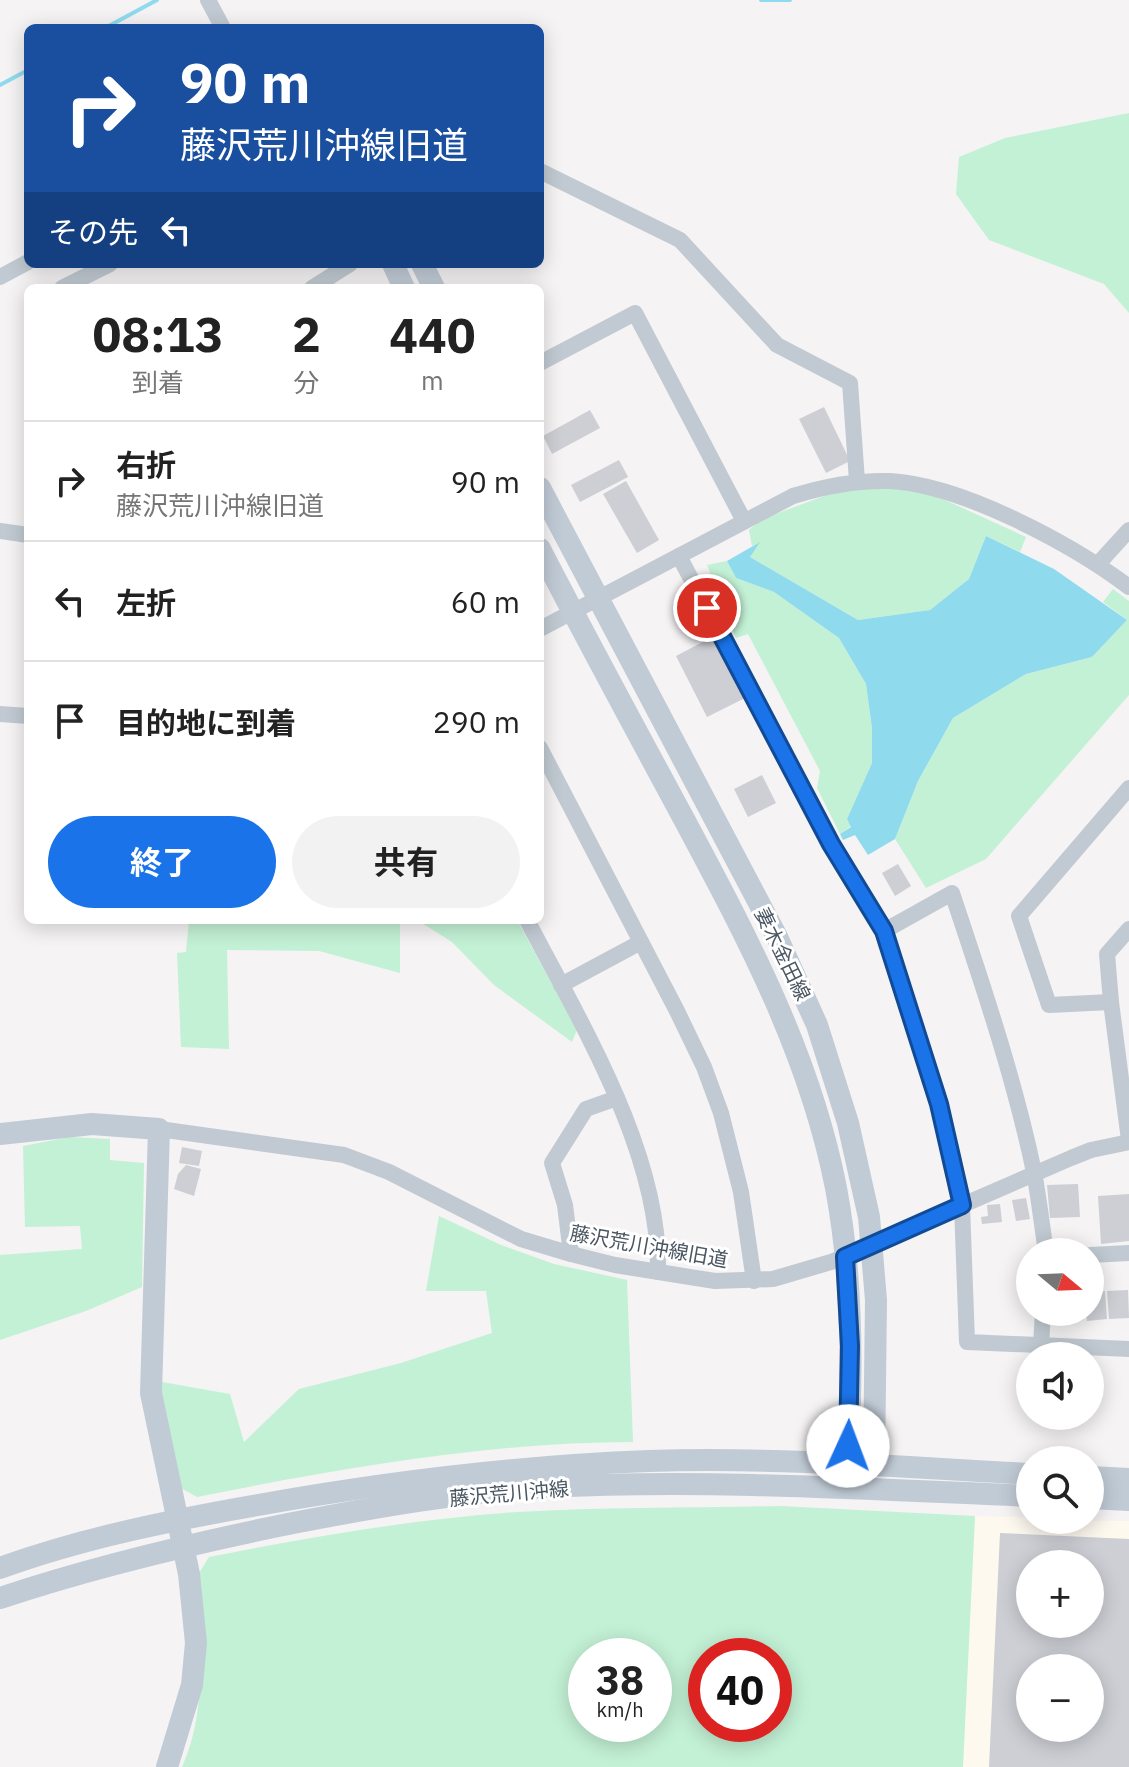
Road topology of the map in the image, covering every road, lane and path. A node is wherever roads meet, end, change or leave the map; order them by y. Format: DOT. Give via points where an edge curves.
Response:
graph roads {
  1 [pos="208,0"];
  2 [pos="221,24"];
  3 [pos="544,173"];
  4 [pos="24,264"];
  5 [pos="102,268"];
  6 [pos="344,268"];
  7 [pos="0,277"];
  8 [pos="70,284"];
  9 [pos="318,284"];
  10 [pos="544,361"];
  11 [pos="857,481"];
  12 [pos="544,496"];
  13 [pos="744,521"];
  14 [pos="1129,530"];
  15 [pos="0,531"];
  16 [pos="24,534"];
  17 [pos="679,556"];
  18 [pos="544,557"];
  19 [pos="1098,564"];
  20 [pos="1129,587"];
  21 [pos="598,599"];
  22 [pos="573,612"];
  23 [pos="544,627"];
  24 [pos="0,714"];
  25 [pos="24,716"];
  26 [pos="544,756"];
  27 [pos="1129,788"];
  28 [pos="529,924"];
  29 [pos="1129,929"];
  30 [pos="884,931"];
  31 [pos="641,942"];
  32 [pos="561,985"];
  33 [pos="1111,1002"];
  34 [pos="617,1098"];
  35 [pos="159,1129"];
  36 [pos="0,1134"];
  37 [pos="1129,1141"];
  38 [pos="1034,1175"];
  39 [pos="962,1205"];
  40 [pos="1044,1238"];
  41 [pos="872,1246"];
  42 [pos="1129,1253"];
  43 [pos="571,1254"];
  44 [pos="1104,1254"];
  45 [pos="845,1257"];
  46 [pos="658,1272"];
  47 [pos="754,1281"];
  48 [pos="1016,1344"];
  49 [pos="1104,1348"];
  50 [pos="1129,1349"];
  51 [pos="847,1464"];
  52 [pos="874,1465"];
  53 [pos="1016,1473"];
  54 [pos="1104,1478"];
  55 [pos="1129,1479"];
  56 [pos="859,1487"];
  57 [pos="1016,1495"];
  58 [pos="1104,1499"];
  59 [pos="1129,1500"];
  60 [pos="177,1519"];
  61 [pos="183,1545"];
  62 [pos="0,1568"];
  63 [pos="0,1598"];
  64 [pos="167,1767"];
  1 -- 2 [label="street"];
  3 -- 11 [label="street" via="680,240 777,345 850,383"];
  4 -- 7 [label="street"];
  5 -- 8 [label="street"];
  6 -- 9 [label="street"];
  10 -- 13 [label="street" via="635,313"];
  11 -- 13 [label="street" via="793,496"];
  11 -- 19 [label="street" via="903,482 945,492 1013,519"];
  12 -- 21 [label="main road, 妻木金田線"];
  13 -- 17 [label="street"];
  14 -- 19 [label="street"];
  15 -- 16 [label="street"];
  17 -- 21 [label="street"];
  17 -- 30 [label="street" via="831,844"];
  18 -- 22 [label="main road, 妻木金田線"];
  19 -- 20 [label="street"];
  21 -- 22 [label="street"];
  21 -- 41 [label="main road, 妻木金田線" via="777,937 817,1025 848,1123"];
  22 -- 23 [label="street"];
  22 -- 45 [label="main road, 妻木金田線" via="789,1027 822,1130"];
  24 -- 25 [label="street"];
  26 -- 31 [label="street"];
  27 -- 33 [label="street" via="1019,916 1049,1005"];
  28 -- 32 [label="street"];
  29 -- 33 [label="street" via="1107,954"];
  30 -- 38 [label="street" via="952,893 995,1023"];
  30 -- 39 [label="street" via="939,1104"];
  31 -- 32 [label="street"];
  31 -- 47 [label="street" via="704,1067 721,1113 741,1192"];
  32 -- 34 [label="street"];
  33 -- 37 [label="street"];
  34 -- 43 [label="street" via="586,1109 552,1163 565,1205"];
  34 -- 46 [label="street" via="643,1173"];
  35 -- 36 [label="main road" via="92,1124"];
  35 -- 43 [label="street, 藤沢荒川沖線旧道" via="344,1155 521,1239"];
  35 -- 60 [label="main road" via="151,1393"];
  37 -- 38 [label="street, 藤沢荒川沖線旧道" via="1091,1150"];
  38 -- 39 [label="street, 藤沢荒川沖線旧道"];
  38 -- 40 [label="street"];
  39 -- 41 [label="street, 藤沢荒川沖線旧道"];
  39 -- 48 [label="street" via="967,1342"];
  41 -- 45 [label="street, 藤沢荒川沖線旧道"];
  41 -- 52 [label="main road, 妻木金田線"];
  42 -- 44 [label="street"];
  43 -- 46 [label="street, 藤沢荒川沖線旧道"];
  45 -- 47 [label="street, 藤沢荒川沖線旧道" via="793,1275"];
  45 -- 51 [label="main road, 妻木金田線" via="850,1346"];
  46 -- 47 [label="street, 藤沢荒川沖線旧道"];
  49 -- 50 [label="street"];
  51 -- 52 [label="main road, 藤沢荒川沖線"];
  51 -- 56 [label="main road, 妻木金田線"];
  51 -- 60 [label="main road, 藤沢荒川沖線" via="650,1461 566,1467 371,1485"];
  52 -- 53 [label="main road, 藤沢荒川沖線"];
  52 -- 56 [label="main road"];
  54 -- 55 [label="main road"];
  56 -- 57 [label="main road, 藤沢荒川沖線"];
  56 -- 61 [label="main road, 藤沢荒川沖線" via="697,1482 543,1488 353,1511"];
  58 -- 59 [label="main road"];
  60 -- 61 [label="main road"];
  60 -- 62 [label="main road, 藤沢荒川沖線"];
  61 -- 63 [label="main road, 藤沢荒川沖線"];
  61 -- 64 [label="main road" via="193,1599 195,1665"];
}
